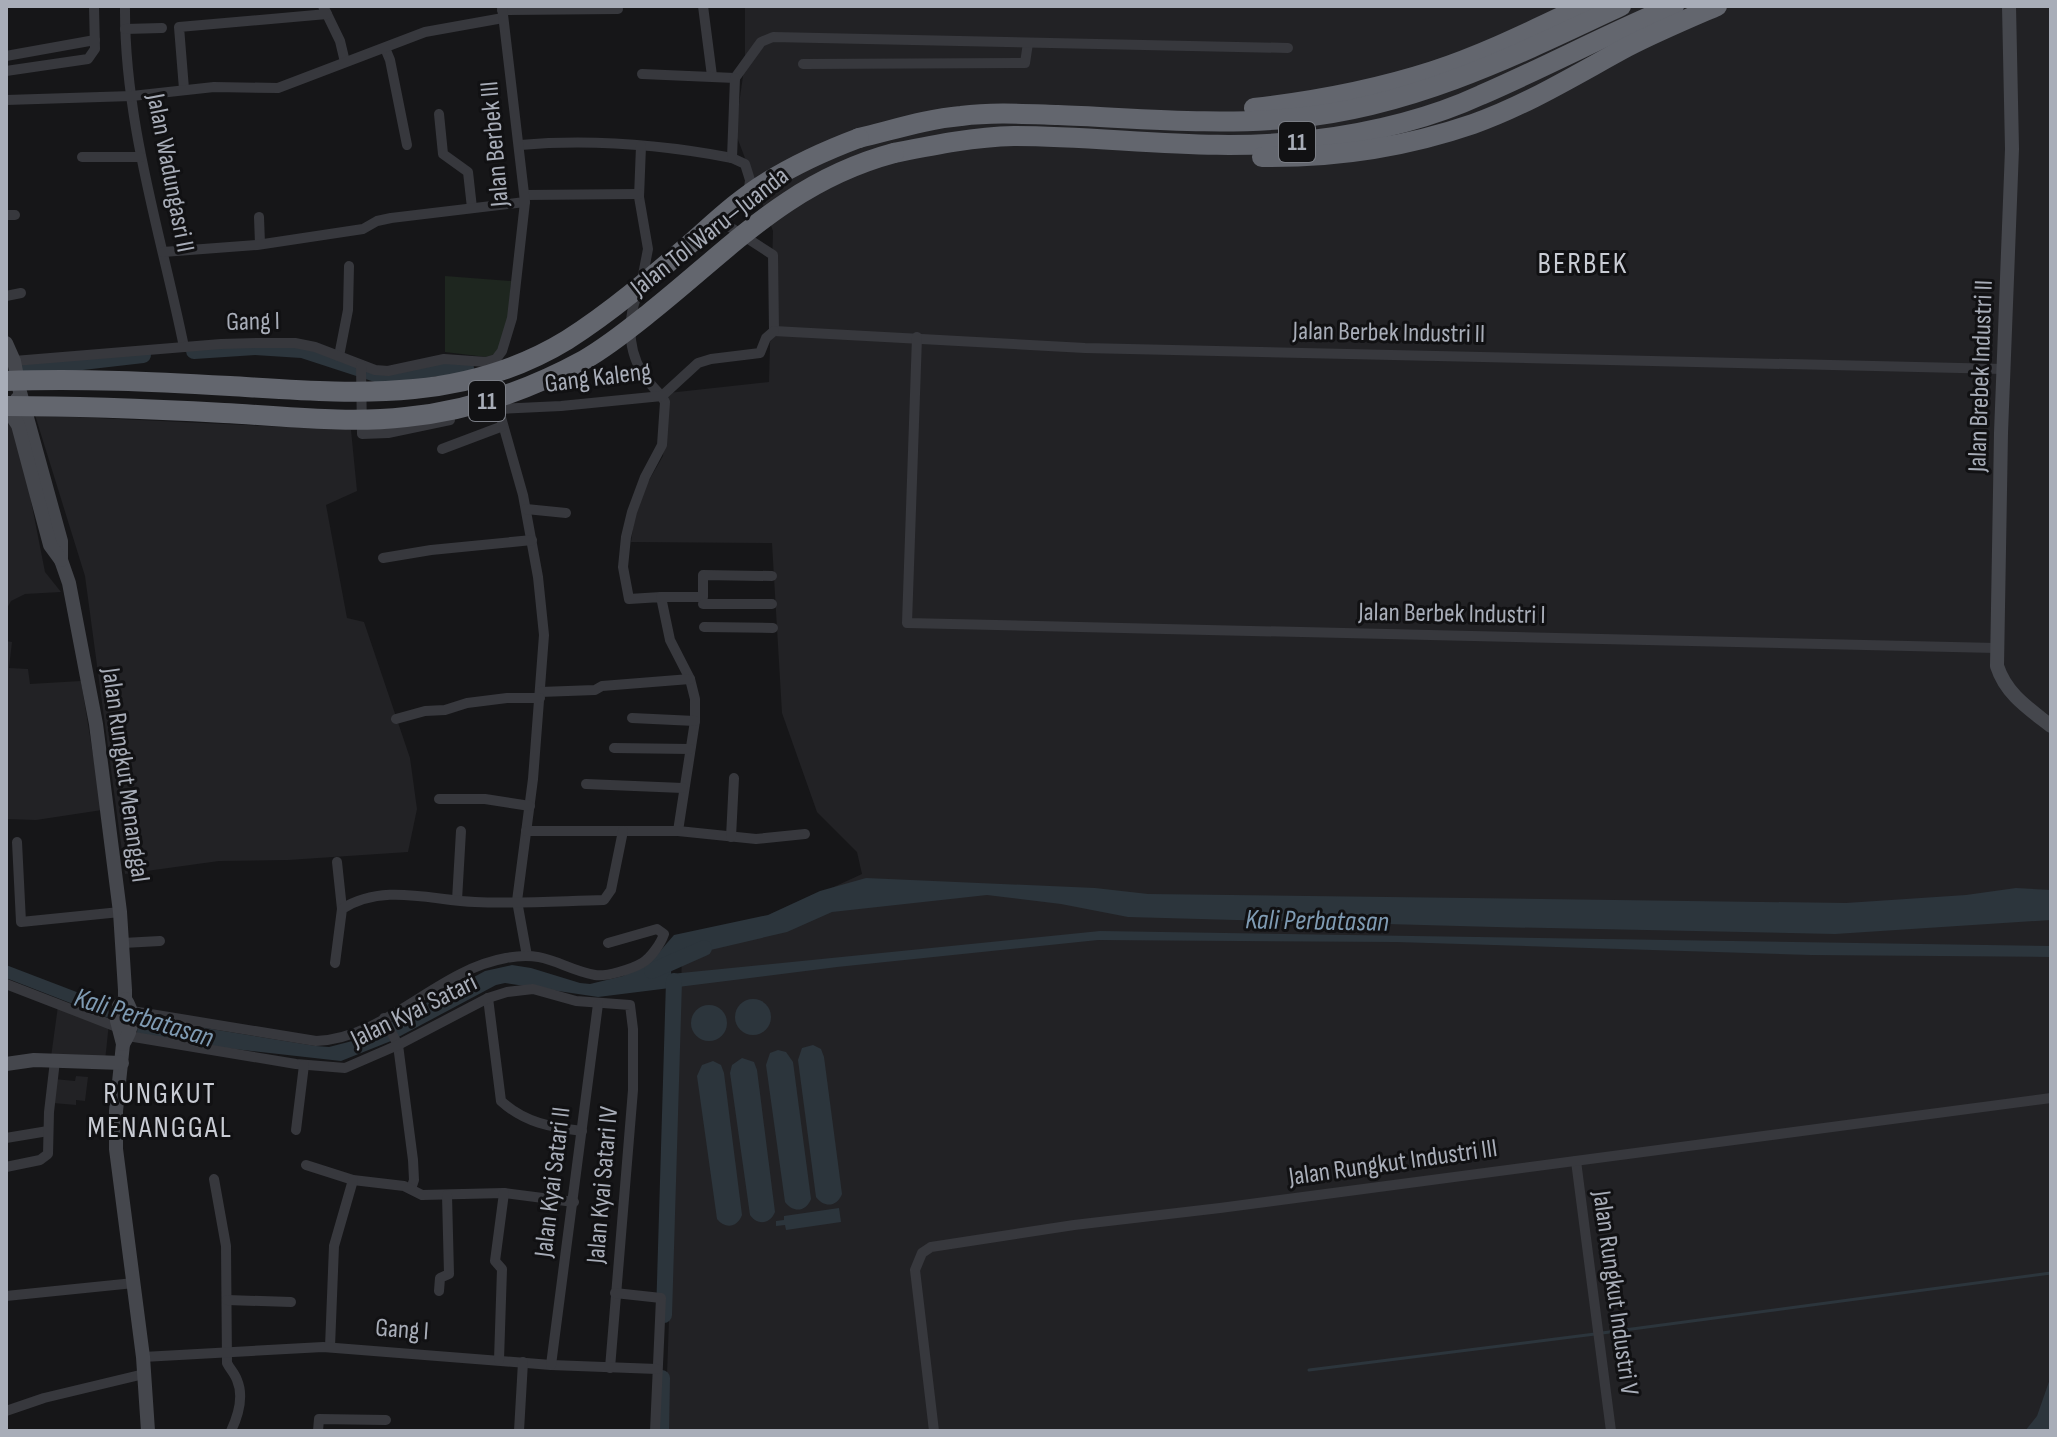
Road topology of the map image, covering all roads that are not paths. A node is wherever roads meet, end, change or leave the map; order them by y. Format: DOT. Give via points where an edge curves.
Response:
graph roads {
  1 [pos="94,6"];
  2 [pos="125,6"];
  3 [pos="703,6"];
  4 [pos="1568,6"];
  5 [pos="1584,6"];
  6 [pos="1621,6"];
  7 [pos="1674,6"];
  8 [pos="1717,6"];
  9 [pos="2009,6"];
  10 [pos="618,9"];
  11 [pos="325,10"];
  12 [pos="502,12"];
  13 [pos="162,28"];
  14 [pos="1537,28"];
  15 [pos="125,29"];
  16 [pos="95,40"];
  17 [pos="1028,43"];
  18 [pos="385,48"];
  19 [pos="1288,48"];
  20 [pos="6,56"];
  21 [pos="345,62"];
  22 [pos="803,64"];
  23 [pos="6,71"];
  24 [pos="642,74"];
  25 [pos="712,76"];
  26 [pos="735,78"];
  27 [pos="184,89"];
  28 [pos="132,96"];
  29 [pos="6,100"];
  30 [pos="439,114"];
  31 [pos="1034,115"];
  32 [pos="1015,136"];
  33 [pos="407,145"];
  34 [pos="520,145"];
  35 [pos="641,146"];
  36 [pos="82,157"];
  37 [pos="141,157"];
  38 [pos="732,158"];
  39 [pos="639,194"];
  40 [pos="525,198"];
  41 [pos="472,208"];
  42 [pos="259,217"];
  43 [pos="260,244"];
  44 [pos="163,252"];
  45 [pos="349,266"];
  46 [pos="21,293"];
  47 [pos="6,296"];
  48 [pos="774,331"];
  49 [pos="917,337"];
  50 [pos="6,343"];
  51 [pos="184,347"];
  52 [pos="339,356"];
  53 [pos="486,362"];
  54 [pos="361,367"];
  55 [pos="2003,369"];
  56 [pos="11,389"];
  57 [pos="662,396"];
  58 [pos="498,408"];
  59 [pos="503,426"];
  60 [pos="442,449"];
  61 [pos="526,509"];
  62 [pos="566,513"];
  63 [pos="532,540"];
  64 [pos="383,558"];
  65 [pos="61,560"];
  66 [pos="772,576"];
  67 [pos="661,597"];
  68 [pos="703,601"];
  69 [pos="772,604"];
  70 [pos="773,628"];
  71 [pos="1996,648"];
  72 [pos="690,679"];
  73 [pos="540,695"];
  74 [pos="632,718"];
  75 [pos="396,719"];
  76 [pos="695,721"];
  77 [pos="2051,726"];
  78 [pos="614,748"];
  79 [pos="690,749"];
  80 [pos="734,778"];
  81 [pos="586,784"];
  82 [pos="683,788"];
  83 [pos="439,799"];
  84 [pos="530,806"];
  85 [pos="461,831"];
  86 [pos="526,831"];
  87 [pos="623,831"];
  88 [pos="678,831"];
  89 [pos="805,834"];
  90 [pos="731,837"];
  91 [pos="17,842"];
  92 [pos="337,862"];
  93 [pos="457,900"];
  94 [pos="517,901"];
  95 [pos="342,909"];
  96 [pos="120,912"];
  97 [pos="160,941"];
  98 [pos="123,943"];
  99 [pos="608,943"];
  100 [pos="527,956"];
  101 [pos="335,963"];
  102 [pos="6,984"];
  103 [pos="488,998"];
  104 [pos="598,1004"];
  105 [pos="631,1007"];
  106 [pos="385,1021"];
  107 [pos="124,1023"];
  108 [pos="397,1043"];
  109 [pos="55,1061"];
  110 [pos="122,1063"];
  111 [pos="6,1064"];
  112 [pos="304,1065"];
  113 [pos="2051,1098"];
  114 [pos="296,1130"];
  115 [pos="48,1131"];
  116 [pos="582,1131"];
  117 [pos="6,1138"];
  118 [pos="1576,1161"];
  119 [pos="306,1165"];
  120 [pos="6,1167"];
  121 [pos="214,1179"];
  122 [pos="353,1180"];
  123 [pos="411,1189"];
  124 [pos="504,1193"];
  125 [pos="447,1195"];
  126 [pos="574,1202"];
  127 [pos="134,1283"];
  128 [pos="439,1291"];
  129 [pos="615,1293"];
  130 [pos="6,1296"];
  131 [pos="227,1300"];
  132 [pos="291,1302"];
  133 [pos="330,1347"];
  134 [pos="226,1352"];
  135 [pos="143,1357"];
  136 [pos="499,1360"];
  137 [pos="523,1362"];
  138 [pos="551,1365"];
  139 [pos="610,1368"];
  140 [pos="657,1369"];
  141 [pos="144,1374"];
  142 [pos="6,1411"];
  143 [pos="386,1420"];
  144 [pos="318,1425"];
  145 [pos="148,1431"];
  146 [pos="231,1431"];
  147 [pos="519,1431"];
  148 [pos="655,1431"];
  149 [pos="934,1431"];
  150 [pos="1611,1431"];
  1 -- 16 [label="street"];
  2 -- 15 [label="street, Jalan Wadungasri II"];
  3 -- 25 [label="street"];
  4 -- 14 [label="highway"];
  5 -- 14 [label="highway"];
  6 -- 31 [label="highway, Jalan Tol Waru–Juanda / 11" via="1464,76 1357,110 1245,120"];
  7 -- 32 [label="highway, Jalan Tol Waru–Juanda / 11" via="1480,96 1363,131 1311,140 1209,145"];
  8 -- 32 [label="highway" via="1473,124 1392,146 1338,154 1216,156"];
  9 -- 55 [label="main road, Jalan Brebek Industri II" via="2012,149"];
  10 -- 12 [label="street"];
  11 -- 21 [label="street"];
  11 -- 27 [label="street" via="179,27"];
  12 -- 18 [label="street"];
  12 -- 34 [label="street, Jalan Berbek III"];
  13 -- 15 [label="street"];
  14 -- 31 [label="highway" via="1435,70 1312,101 1233,111"];
  15 -- 28 [label="street, Jalan Wadungasri II"];
  16 -- 20 [label="street"];
  16 -- 23 [label="street" via="88,59"];
  17 -- 19 [label="street"];
  17 -- 22 [label="street" via="1025,63"];
  17 -- 26 [label="street" via="773,37 761,42"];
  18 -- 21 [label="street"];
  18 -- 33 [label="street"];
  21 -- 27 [label="street" via="278,88"];
  24 -- 25 [label="street"];
  25 -- 26 [label="street"];
  26 -- 38 [label="street"];
  27 -- 28 [label="street"];
  28 -- 29 [label="street"];
  28 -- 37 [label="street, Jalan Wadungasri II"];
  30 -- 41 [label="street" via="443,154 467,169"];
  31 -- 56 [label="highway, Jalan Tol Waru–Juanda / 11, bridge" via="961,116 859,138 819,154 764,183 623,301 565,341 469,381 367,392 134,381"];
  32 -- 56 [label="highway, Jalan Tol Waru–Juanda / 11, bridge" via="894,153 829,176 776,208 586,359 518,391 464,408 381,419 136,409"];
  34 -- 35 [label="street"];
  34 -- 40 [label="street, Jalan Berbek III"];
  35 -- 38 [label="street"];
  35 -- 39 [label="street"];
  36 -- 37 [label="street"];
  37 -- 44 [label="street, Jalan Wadungasri II"];
  38 -- 48 [label="street" via="745,164 749,188 716,218 773,255"];
  39 -- 40 [label="street"];
  39 -- 57 [label="street" via="648,249 629,334 638,365"];
  40 -- 41 [label="street"];
  40 -- 53 [label="street, Jalan Berbek III" via="508,335 496,359"];
  41 -- 43 [label="street"];
  42 -- 43 [label="street"];
  43 -- 44 [label="street"];
  44 -- 51 [label="street, Jalan Wadungasri II"];
  45 -- 52 [label="street"];
  46 -- 47 [label="street"];
  48 -- 49 [label="street, Jalan Berbek Industri II"];
  48 -- 57 [label="street, Gang Kaleng" via="760,353 698,363"];
  49 -- 55 [label="street, Jalan Berbek Industri II" via="1085,348"];
  49 -- 71 [label="street, Jalan Berbek Industri I" via="907,623"];
  50 -- 56 [label="main road"];
  51 -- 52 [label="street, Gang I" via="295,343"];
  51 -- 56 [label="street, Gang I"];
  52 -- 54 [label="street, Gang I"];
  53 -- 54 [label="street, Gang I" via="444,359 388,371"];
  53 -- 58 [label="street"];
  54 -- 58 [label="street, Gang Kaleng" via="362,434 407,430"];
  55 -- 71 [label="main road, Jalan Brebek Industri II"];
  56 -- 65 [label="main road, Jalan Rungkut Menanggal" via="61,541"];
  56 -- 65 [label="main road, Jalan Rungkut Menanggal" via="50,545"];
  57 -- 58 [label="street, Gang Kaleng"];
  57 -- 67 [label="street" via="662,445 632,512 623,567 629,599"];
  58 -- 59 [label="street"];
  59 -- 60 [label="street"];
  59 -- 61 [label="street"];
  61 -- 62 [label="street"];
  61 -- 63 [label="street"];
  63 -- 64 [label="street"];
  63 -- 73 [label="street" via="544,635"];
  65 -- 96 [label="main road, Jalan Rungkut Menanggal" via="96,724"];
  66 -- 68 [label="street" via="703,575"];
  67 -- 68 [label="street"];
  67 -- 72 [label="street" via="670,640"];
  68 -- 69 [label="street"];
  68 -- 70 [label="street" via="704,629"];
  71 -- 77 [label="main road, Jalan Brebek Industri II" via="1997,666 2011,694"];
  72 -- 73 [label="street"];
  72 -- 76 [label="street"];
  73 -- 75 [label="street" via="467,703"];
  73 -- 84 [label="street"];
  74 -- 76 [label="street"];
  76 -- 79 [label="street"];
  78 -- 79 [label="street"];
  79 -- 82 [label="street"];
  80 -- 90 [label="street"];
  81 -- 82 [label="street"];
  82 -- 88 [label="street"];
  83 -- 84 [label="street"];
  84 -- 86 [label="street"];
  85 -- 93 [label="street"];
  86 -- 87 [label="street"];
  86 -- 94 [label="street"];
  87 -- 88 [label="street"];
  87 -- 94 [label="street" via="611,890 604,900"];
  88 -- 90 [label="street"];
  89 -- 90 [label="street"];
  91 -- 96 [label="street" via="21,922"];
  92 -- 95 [label="street"];
  93 -- 94 [label="street"];
  93 -- 95 [label="street" via="385,895"];
  94 -- 100 [label="street"];
  95 -- 101 [label="street"];
  96 -- 98 [label="main road, Jalan Rungkut Menanggal"];
  97 -- 98 [label="street"];
  98 -- 107 [label="main road, Jalan Rungkut Menanggal"];
  99 -- 100 [label="street" via="657,929 664,934 643,963 603,975"];
  100 -- 106 [label="street" via="478,966"];
  102 -- 107 [label="street"];
  103 -- 104 [label="street, Jalan Kyai Satari" via="533,989"];
  103 -- 108 [label="street, Jalan Kyai Satari"];
  103 -- 116 [label="street" via="501,1101 540,1125"];
  104 -- 105 [label="street, Jalan Kyai Satari"];
  104 -- 116 [label="street, Jalan Kyai Satari II"];
  105 -- 129 [label="street, Jalan Kyai Satari IV" via="633,1090"];
  106 -- 107 [label="street" via="341,1039 316,1041"];
  106 -- 108 [label="street"];
  107 -- 110 [label="main road, Jalan Rungkut Menanggal"];
  107 -- 112 [label="street, Jalan Kyai Satari"];
  108 -- 112 [label="street, Jalan Kyai Satari" via="348,1067"];
  108 -- 123 [label="street" via="413,1160"];
  109 -- 110 [label="main road"];
  109 -- 111 [label="main road"];
  109 -- 115 [label="street"];
  110 -- 127 [label="main road, Jalan Rungkut Menanggal" via="116,1149"];
  112 -- 114 [label="street"];
  113 -- 118 [label="street, Jalan Rungkut Industri III"];
  115 -- 117 [label="street"];
  115 -- 120 [label="street" via="45,1157"];
  116 -- 126 [label="street, Jalan Kyai Satari II"];
  118 -- 149 [label="street, Jalan Rungkut Industri III" via="931,1247 915,1270"];
  118 -- 150 [label="street, Jalan Rungkut Industri V"];
  119 -- 122 [label="street"];
  121 -- 131 [label="street" via="226,1246"];
  122 -- 123 [label="street"];
  122 -- 133 [label="street" via="334,1246"];
  123 -- 125 [label="street" via="422,1195"];
  124 -- 125 [label="street"];
  124 -- 126 [label="street"];
  124 -- 136 [label="street" via="495,1261 502,1269"];
  125 -- 128 [label="street" via="449,1274 441,1277"];
  126 -- 138 [label="street, Jalan Kyai Satari II"];
  127 -- 130 [label="street"];
  127 -- 135 [label="main road, Jalan Rungkut Menanggal"];
  129 -- 139 [label="street, Jalan Kyai Satari IV"];
  129 -- 140 [label="street" via="661,1298"];
  131 -- 132 [label="street"];
  131 -- 134 [label="street"];
  133 -- 134 [label="street, Gang I"];
  133 -- 136 [label="street, Gang I"];
  134 -- 135 [label="street, Gang I"];
  134 -- 146 [label="street" via="240,1394"];
  135 -- 141 [label="main road, Jalan Rungkut Menanggal"];
  136 -- 137 [label="street, Gang I"];
  137 -- 138 [label="street, Gang I"];
  137 -- 147 [label="street"];
  138 -- 139 [label="street, Gang I"];
  139 -- 140 [label="street, Gang I"];
  140 -- 148 [label="street"];
  141 -- 142 [label="street"];
  141 -- 145 [label="main road, Jalan Rungkut Menanggal"];
  143 -- 144 [label="street"];
}
